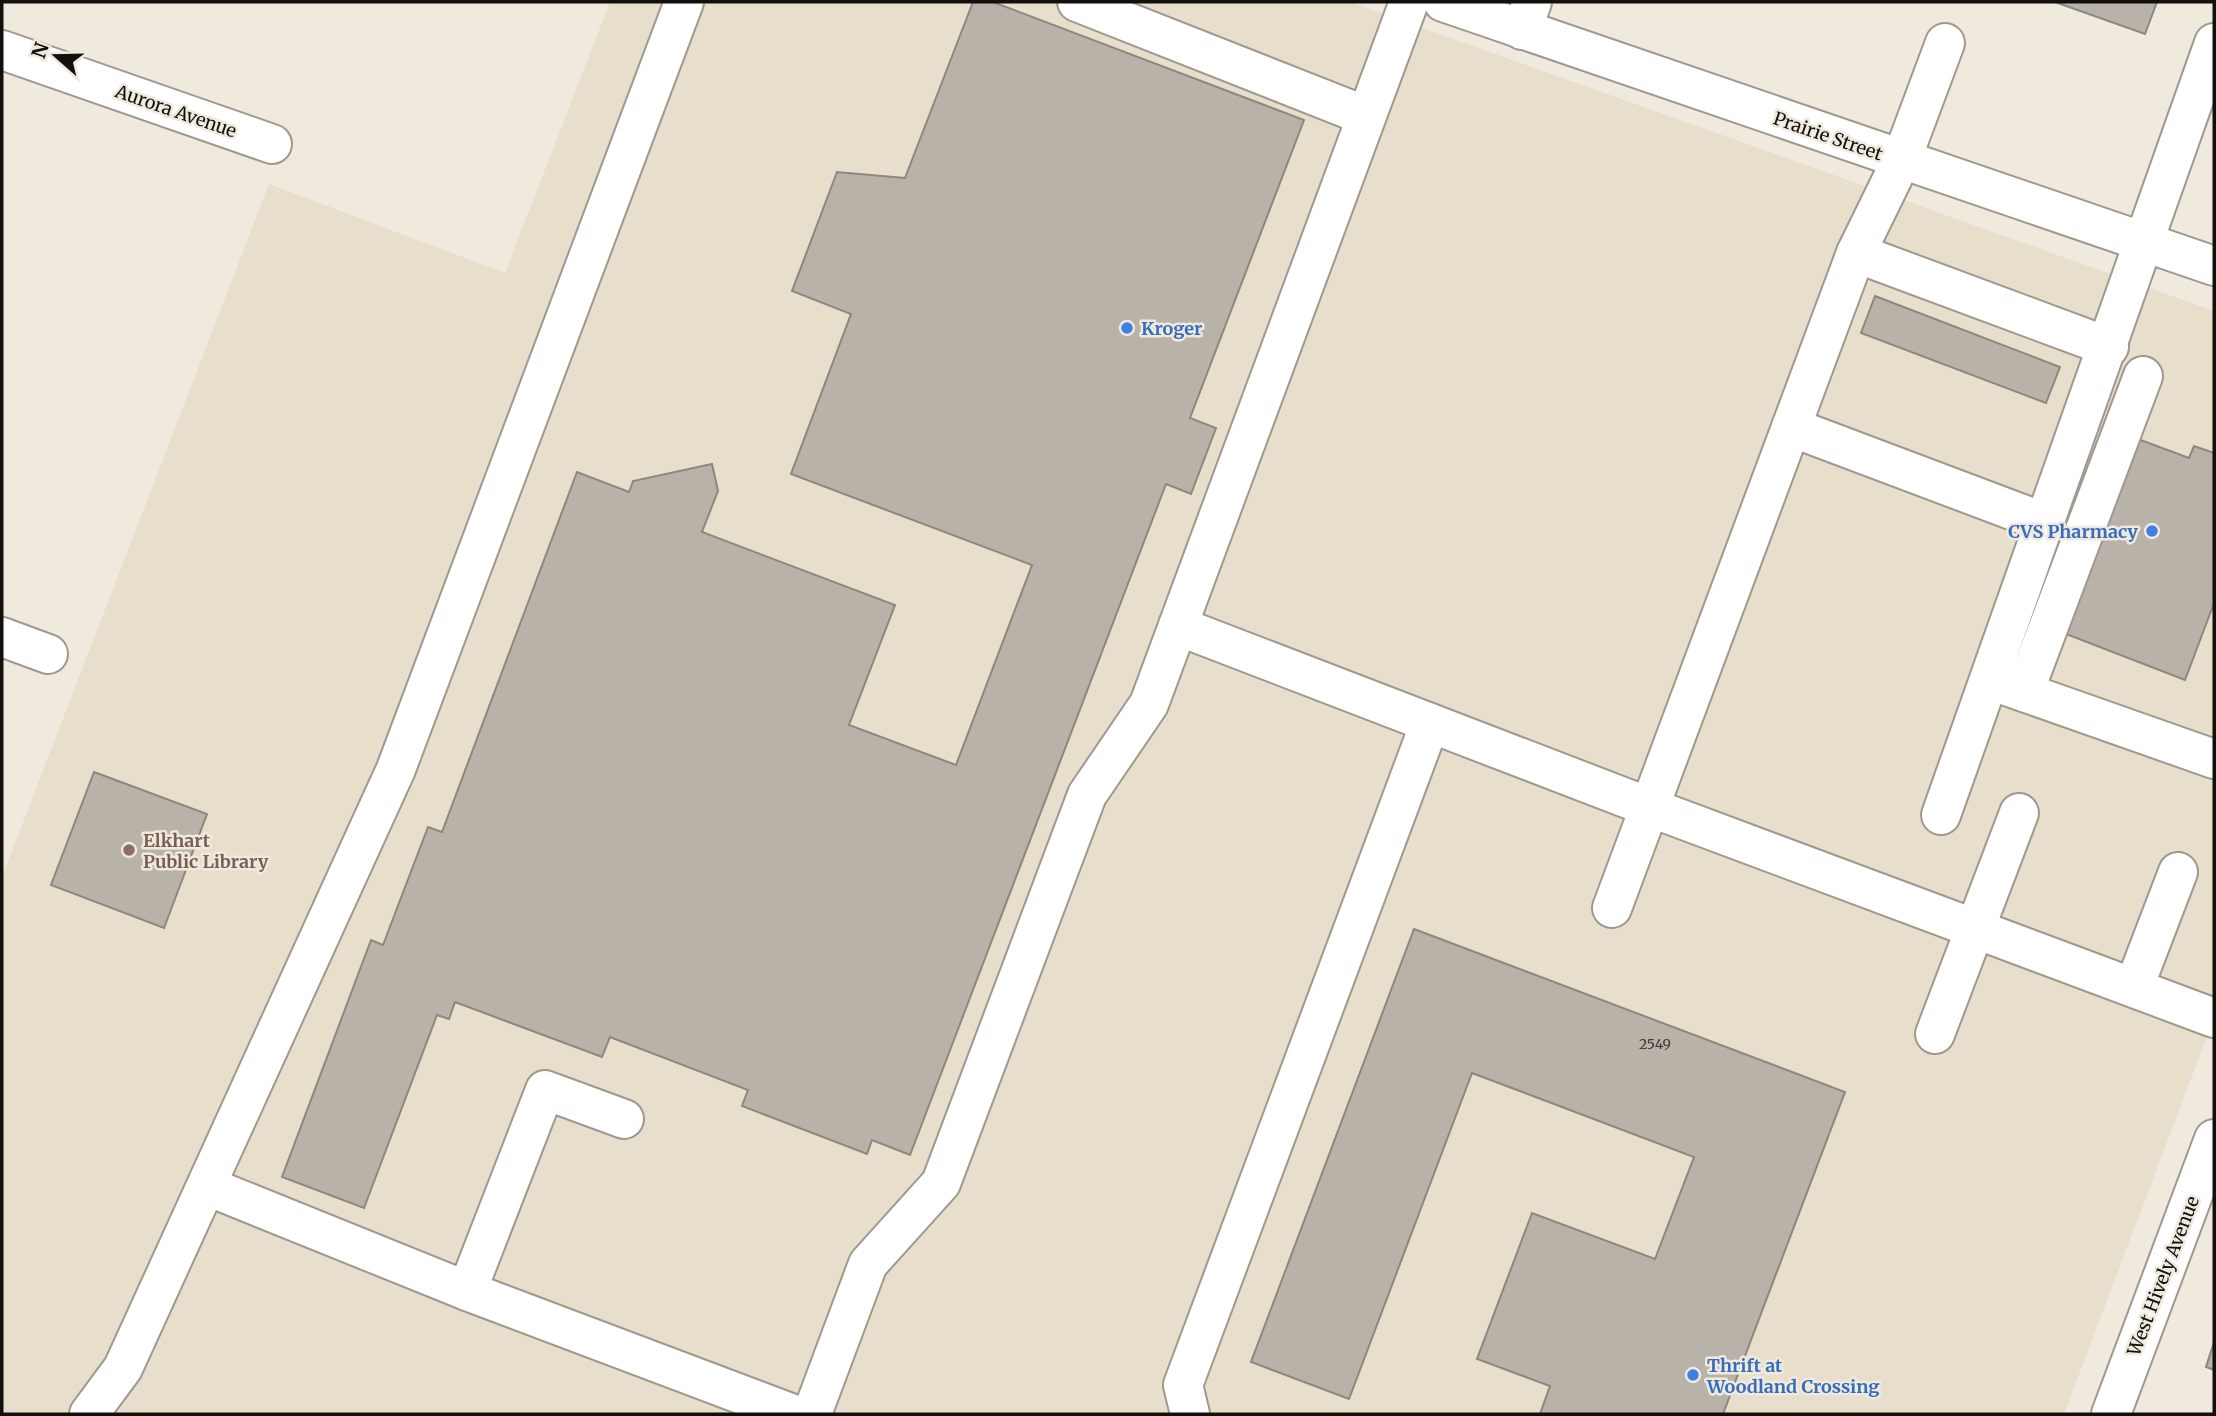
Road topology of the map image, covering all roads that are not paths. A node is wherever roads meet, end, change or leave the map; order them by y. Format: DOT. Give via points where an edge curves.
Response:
graph roads {
  1 [pos="684,2"];
  2 [pos="1077,2"];
  3 [pos="1409,2"];
  4 [pos="1443,2"];
  5 [pos="1527,16"];
  6 [pos="1945,43"];
  7 [pos="2214,43"];
  8 [pos="2,50"];
  9 [pos="1366,116"];
  10 [pos="271,144"];
  11 [pos="1900,161"];
  12 [pos="2146,242"];
  13 [pos="1856,253"];
  14 [pos="2214,267"];
  15 [pos="2109,347"];
  16 [pos="2143,376"];
  17 [pos="1791,427"];
  18 [pos="2046,523"];
  19 [pos="1178,626"];
  20 [pos="2,637"];
  21 [pos="48,654"];
  22 [pos="2007,686"];
  23 [pos="1430,723"];
  24 [pos="2214,759"];
  25 [pos="1649,807"];
  26 [pos="2019,813"];
  27 [pos="1941,815"];
  28 [pos="2178,872"];
  29 [pos="1612,908"];
  30 [pos="1976,929"];
  31 [pos="2134,987"];
  32 [pos="2214,1018"];
  33 [pos="1935,1034"];
  34 [pos="624,1119"];
  35 [pos="2214,1139"];
  36 [pos="207,1186"];
  37 [pos="467,1291"];
  38 [pos="89,1414"];
  39 [pos="793,1414"];
  40 [pos="812,1414"];
  41 [pos="1190,1414"];
  42 [pos="2111,1414"];
  1 -- 36 [label="main road" via="396,769"];
  2 -- 9 [label="main road"];
  3 -- 9 [label="main road"];
  4 -- 5 [label="main road, Prairie Street"];
  5 -- 11 [label="main road, Prairie Street"];
  6 -- 11 [label="main road"];
  7 -- 12 [label="main road"];
  8 -- 10 [label="main road, Aurora Avenue"];
  9 -- 19 [label="main road"];
  11 -- 12 [label="main road, Prairie Street"];
  11 -- 13 [label="main road"];
  12 -- 14 [label="main road, Prairie Street"];
  12 -- 15 [label="main road"];
  13 -- 15 [label="main road"];
  13 -- 17 [label="main road"];
  15 -- 18 [label="main road"];
  16 -- 22 [label="main road"];
  17 -- 18 [label="main road"];
  17 -- 25 [label="main road"];
  18 -- 22 [label="main road"];
  19 -- 23 [label="main road"];
  19 -- 40 [label="main road" via="1149,704 1087,795 941,1183 868,1264"];
  20 -- 21 [label="main road"];
  22 -- 24 [label="main road"];
  22 -- 27 [label="main road"];
  23 -- 25 [label="main road"];
  23 -- 41 [label="main road" via="1183,1385"];
  25 -- 29 [label="main road"];
  25 -- 30 [label="main road"];
  26 -- 30 [label="main road"];
  28 -- 31 [label="main road"];
  30 -- 31 [label="main road"];
  30 -- 33 [label="main road"];
  31 -- 32 [label="main road"];
  34 -- 37 [label="main road" via="545,1090"];
  35 -- 42 [label="main road, West Hively Avenue"];
  36 -- 37 [label="main road"];
  36 -- 38 [label="main road" via="123,1368"];
  37 -- 39 [label="main road"];
}
